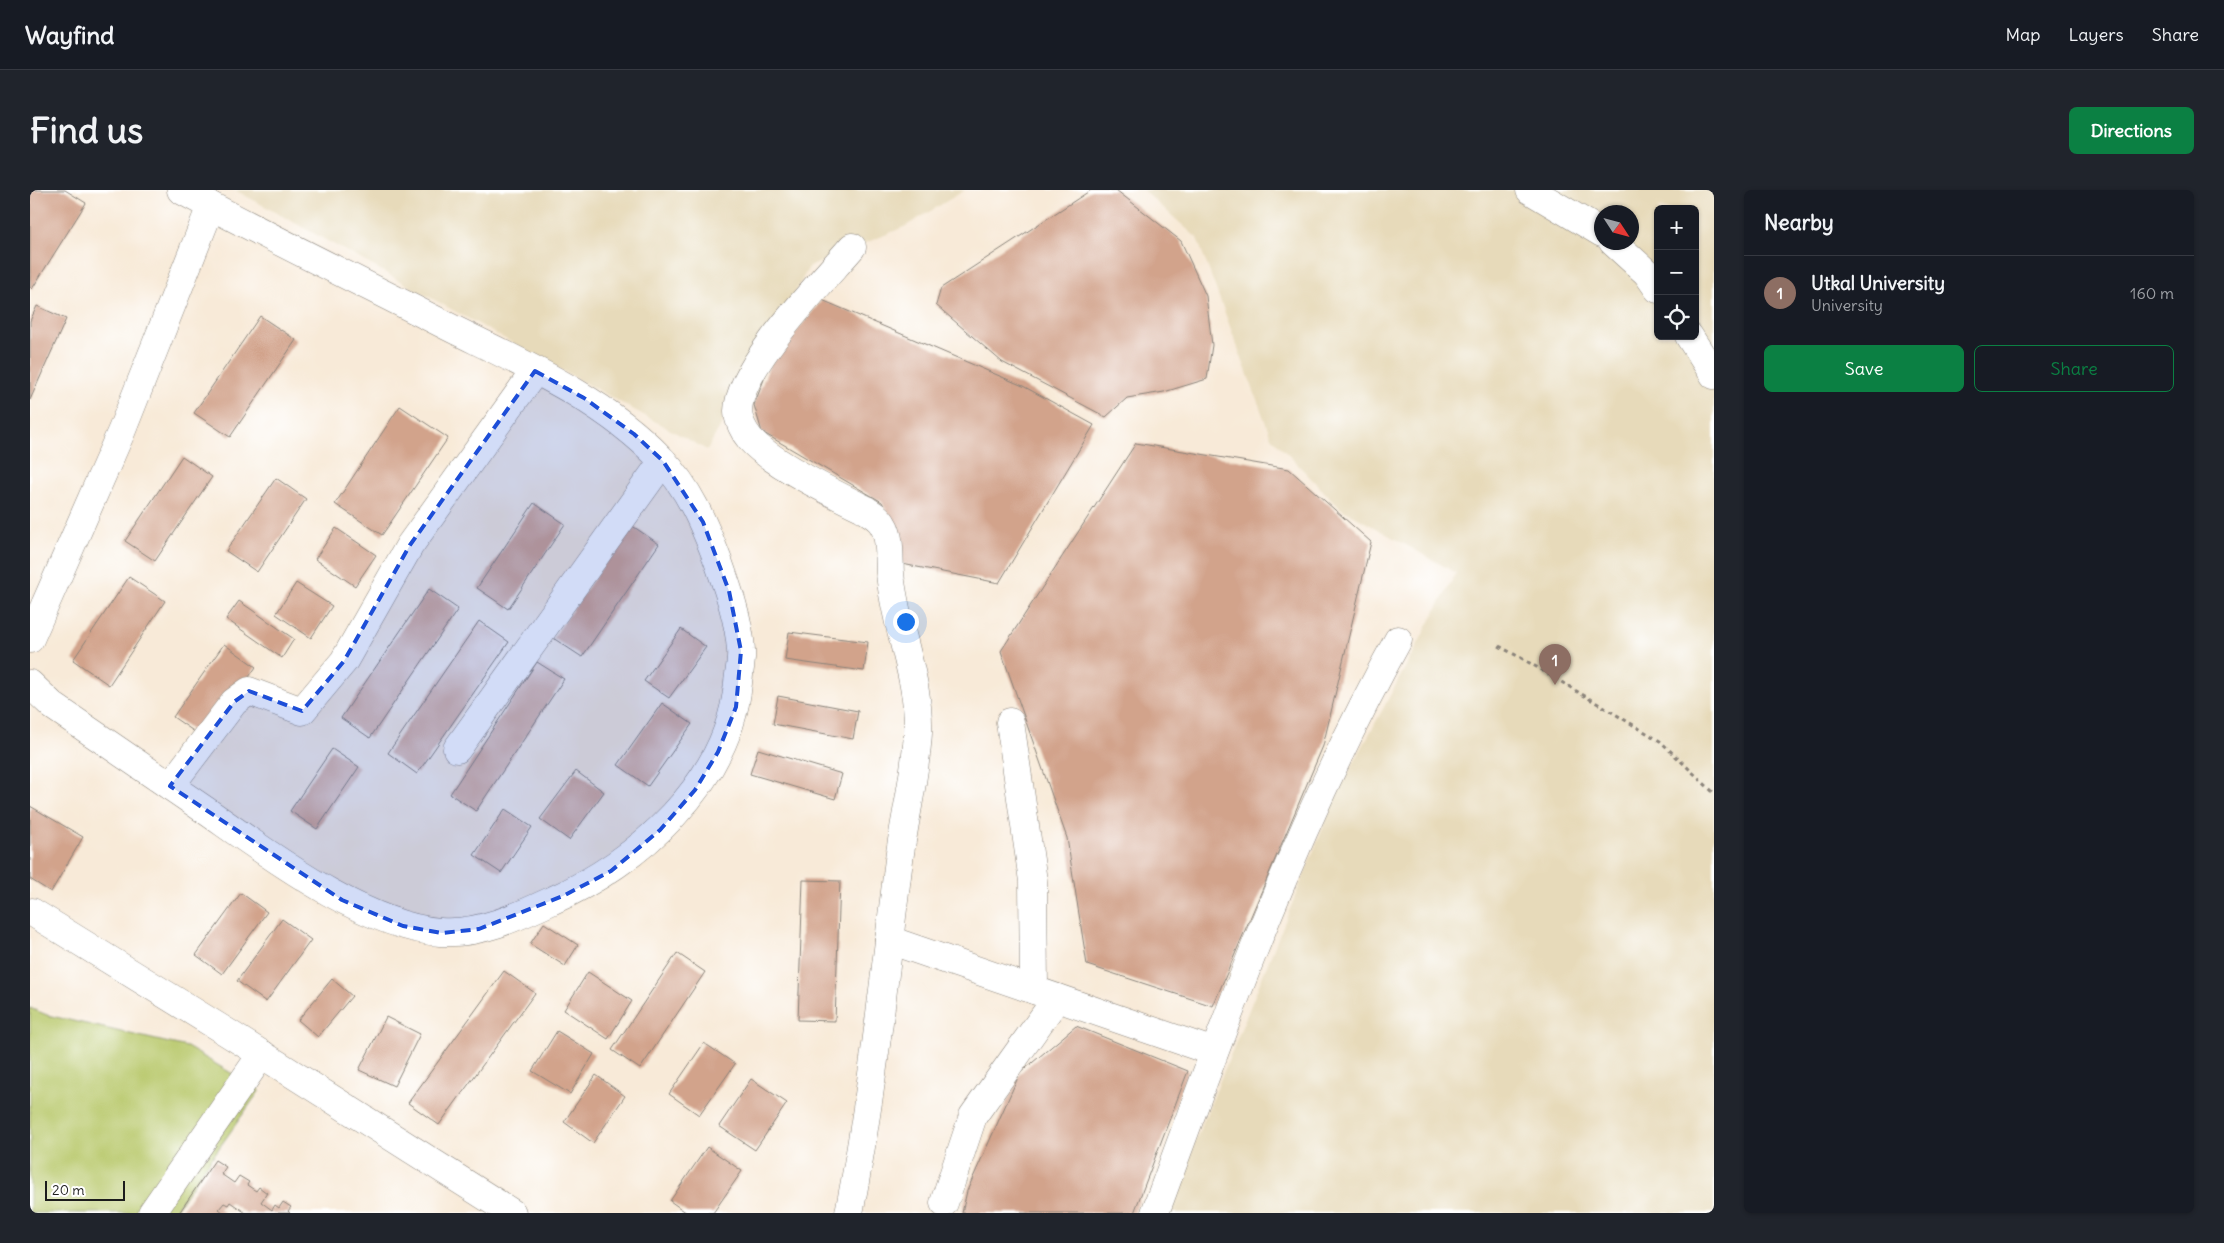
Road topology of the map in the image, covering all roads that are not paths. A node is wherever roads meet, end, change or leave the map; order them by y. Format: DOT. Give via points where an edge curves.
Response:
graph roads {
  1 [pos="181,190"];
  2 [pos="1530,190"];
  3 [pos="211,206"];
  4 [pos="1594,228"];
  5 [pos="852,247"];
  6 [pos="1622,250"];
  7 [pos="1654,283"];
  8 [pos="1692,340"];
  9 [pos="535,371"];
  10 [pos="1714,375"];
  11 [pos="663,461"];
  12 [pos="30,639"];
  13 [pos="1398,640"];
  14 [pos="30,684"];
  15 [pos="1010,722"];
  16 [pos="457,749"];
  17 [pos="170,786"];
  18 [pos="32,912"];
  19 [pos="888,940"];
  20 [pos="1046,994"];
  21 [pos="1214,1052"];
  22 [pos="262,1054"];
  23 [pos="944,1203"];
  24 [pos="152,1213"];
  25 [pos="512,1213"];
  26 [pos="849,1213"];
  27 [pos="1155,1213"];
  1 -- 3 [label="street"];
  2 -- 4 [label="street"];
  3 -- 9 [label="street"];
  3 -- 12 [label="street" via="122,430"];
  5 -- 19 [label="street" via="792,315 758,361 741,394 738,412 749,438 766,454 863,508 884,526 890,576 916,700 918,731 915,774 898,862"];
  6 -- 7 [label="street"];
  8 -- 10 [label="street"];
  9 -- 11 [label="street" via="584,398 634,434"];
  9 -- 17 [label="street" via="410,545 344,661 302,711 249,691 234,702"];
  11 -- 16 [label="street"];
  11 -- 17 [label="street" via="683,486 703,522 729,591 742,651 736,707 718,752 695,790 660,830 611,871 520,915 479,929 442,933 404,926 342,900"];
  13 -- 21 [label="street" via="1311,814"];
  14 -- 17 [label="street" via="53,706"];
  15 -- 20 [label="street" via="1034,881"];
  18 -- 22 [label="street"];
  19 -- 20 [label="street"];
  19 -- 26 [label="street"];
  20 -- 21 [label="street"];
  20 -- 23 [label="street" via="973,1116"];
  21 -- 27 [label="street"];
  22 -- 24 [label="street"];
  22 -- 25 [label="street"];
}
